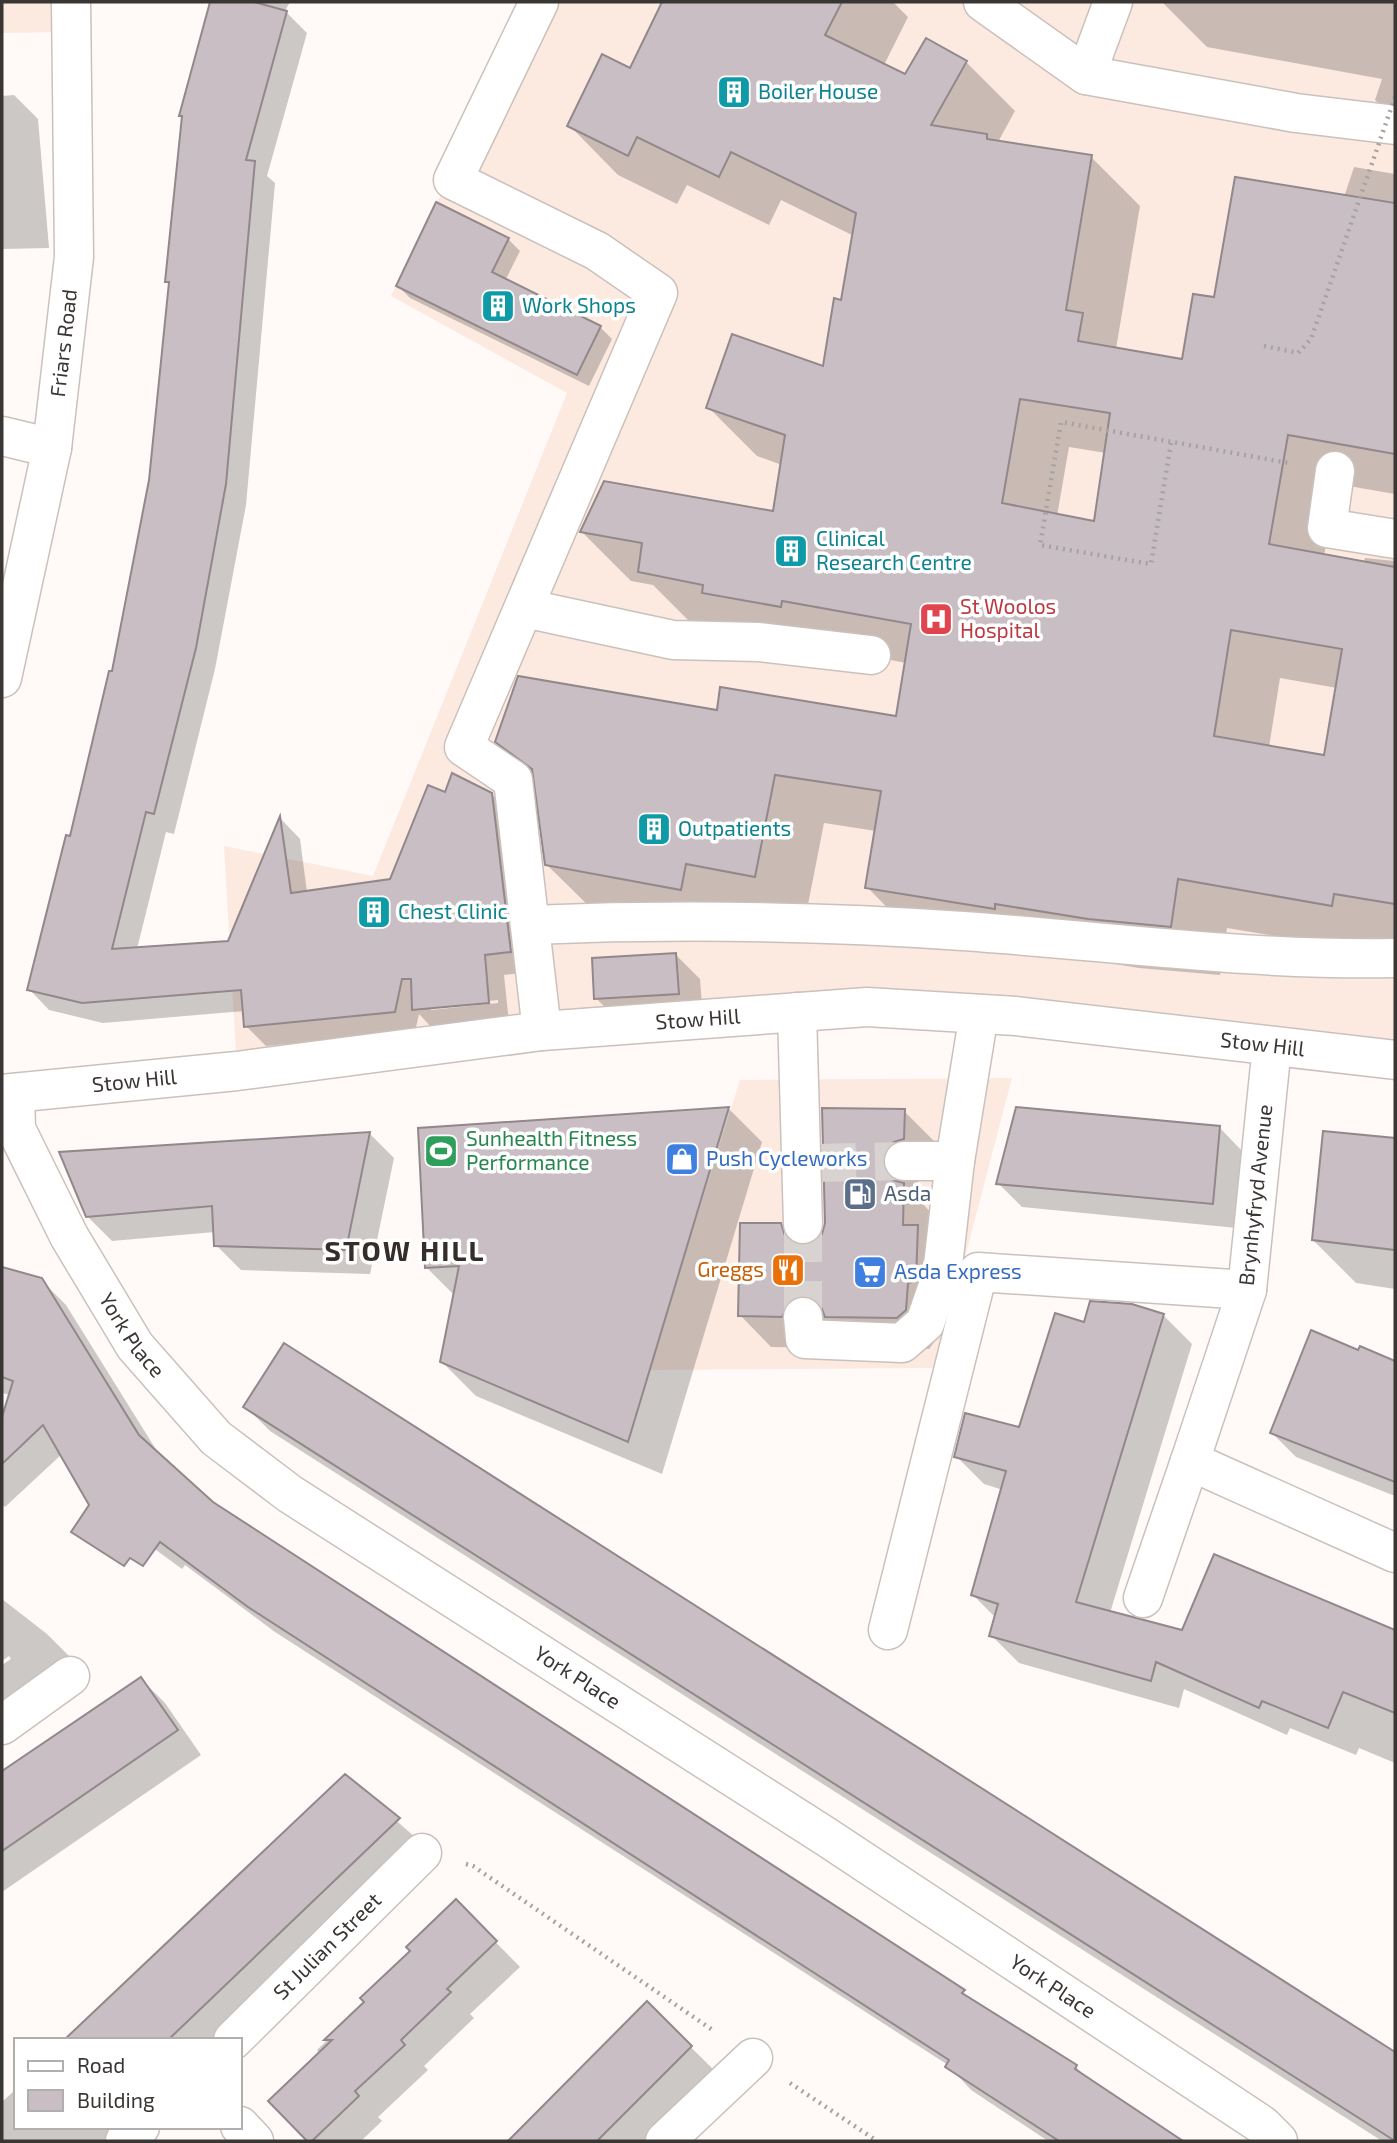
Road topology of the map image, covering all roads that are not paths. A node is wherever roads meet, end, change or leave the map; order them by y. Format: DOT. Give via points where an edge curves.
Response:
graph roads {
  1 [pos="71,2"];
  2 [pos="539,2"];
  3 [pos="983,2"];
  4 [pos="1113,2"];
  5 [pos="1086,75"];
  6 [pos="1395,125"];
  7 [pos="2,436"];
  8 [pos="52,448"];
  9 [pos="1335,471"];
  10 [pos="1395,539"];
  11 [pos="524,608"];
  12 [pos="871,656"];
  13 [pos="2,678"];
  14 [pos="530,925"];
  15 [pos="1395,958"];
  16 [pos="797,1012"];
  17 [pos="979,1014"];
  18 [pos="542,1031"];
  19 [pos="1272,1046"];
  20 [pos="1395,1060"];
  21 [pos="8,1093"];
  22 [pos="904,1161"];
  23 [pos="956,1161"];
  24 [pos="803,1224"];
  25 [pos="1247,1290"];
  26 [pos="803,1317"];
  27 [pos="1190,1461"];
  28 [pos="1395,1553"];
  29 [pos="1143,1598"];
  30 [pos="888,1630"];
  31 [pos="71,1676"];
  32 [pos="2,1726"];
  33 [pos="422,1853"];
  34 [pos="235,2038"];
  35 [pos="753,2058"];
  36 [pos="242,2128"];
  37 [pos="138,2129"];
  38 [pos="125,2141"];
  39 [pos="254,2141"];
  40 [pos="665,2141"];
  41 [pos="1278,2141"];
  1 -- 8 [label="street, Friars Road" via="74,257"];
  2 -- 11 [label="street" via="453,180 597,251 658,293"];
  3 -- 5 [label="street"];
  4 -- 5 [label="street"];
  5 -- 6 [label="street" via="1296,113"];
  7 -- 8 [label="street"];
  8 -- 13 [label="street, Friars Road"];
  9 -- 10 [label="street" via="1327,528"];
  11 -- 12 [label="street" via="673,640 759,642"];
  11 -- 14 [label="street" via="464,747 513,780"];
  14 -- 15 [label="street" via="793,922 1264,955"];
  14 -- 18 [label="street"];
  16 -- 17 [label="street, Stow Hill" via="867,1007"];
  16 -- 18 [label="street, Stow Hill"];
  16 -- 24 [label="street" via="809,1163"];
  17 -- 19 [label="street, Stow Hill"];
  17 -- 23 [label="street"];
  18 -- 21 [label="street, Stow Hill" via="237,1072"];
  19 -- 20 [label="street, Stow Hill"];
  19 -- 25 [label="street, Brynhyfryd Avenue"];
  21 -- 41 [label="street, York Place" via="16,1129 69,1236 135,1346 215,1438 290,1494 825,1836 1262,2126"];
  22 -- 23 [label="street"];
  23 -- 26 [label="street" via="942,1274 925,1323 902,1343 804,1339"];
  25 -- 27 [label="street, Brynhyfryd Avenue"];
  25 -- 30 [label="street" via="978,1272"];
  27 -- 28 [label="street"];
  27 -- 29 [label="street, Brynhyfryd Avenue"];
  31 -- 32 [label="street"];
  33 -- 34 [label="street, St Julian Street"];
  35 -- 40 [label="street"];
  36 -- 39 [label="street"];
  37 -- 38 [label="street"];
}
